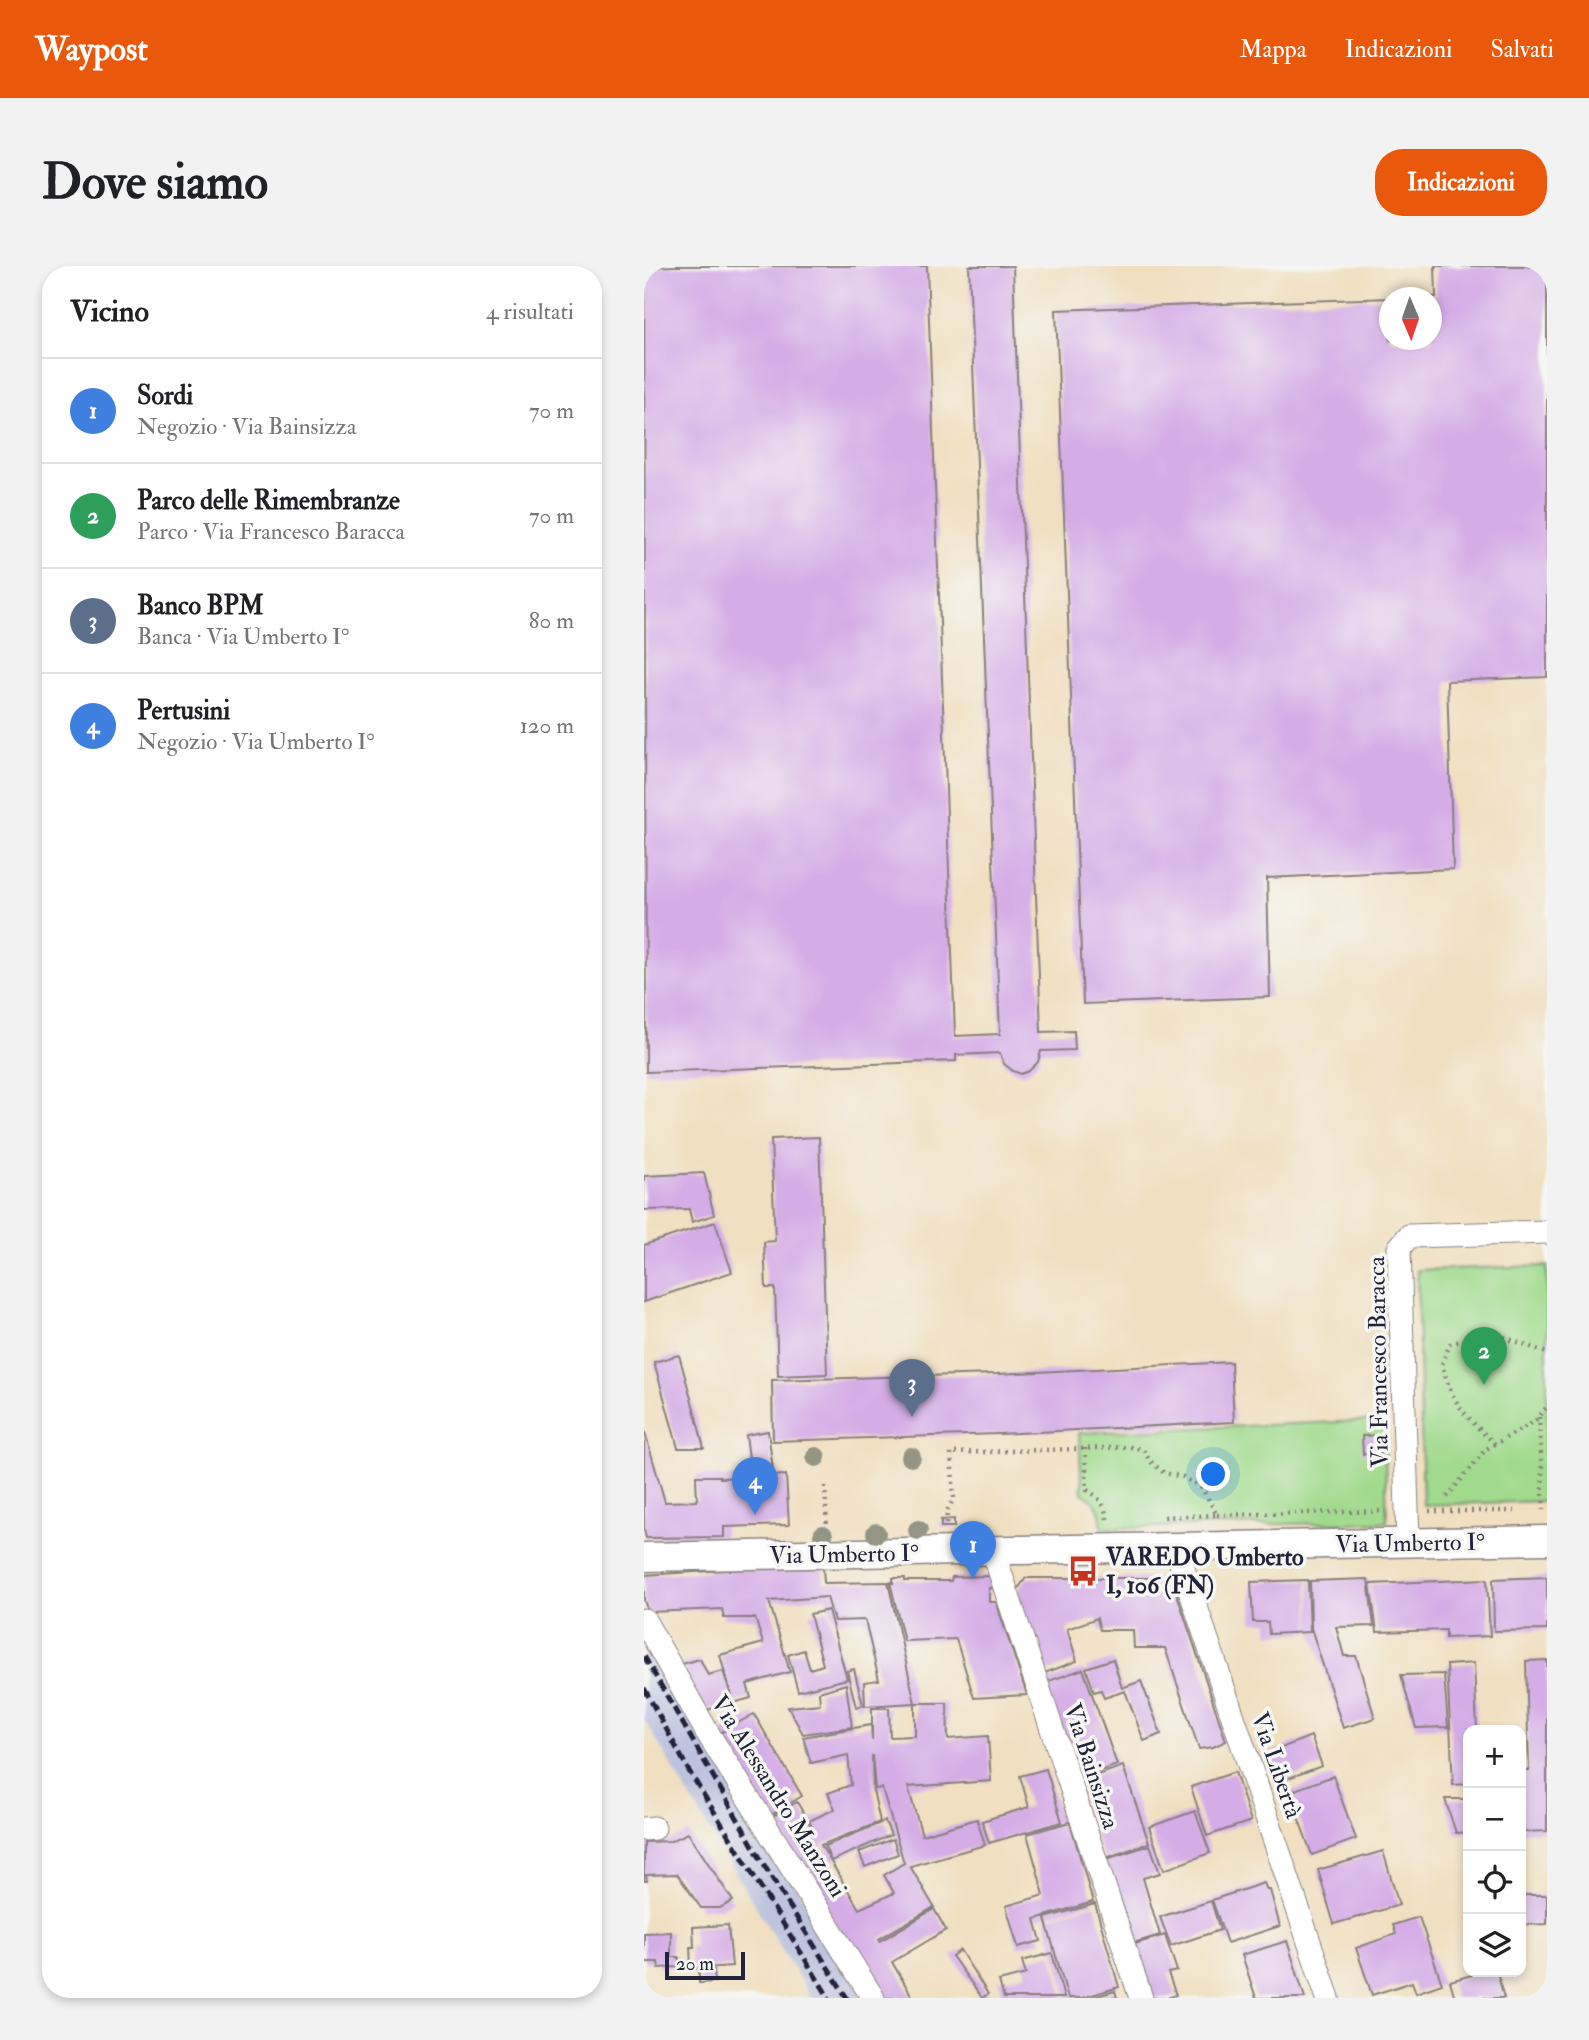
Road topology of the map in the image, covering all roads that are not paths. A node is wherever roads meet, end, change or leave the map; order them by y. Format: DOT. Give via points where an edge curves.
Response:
graph roads {
  1 [pos="1547,1232"];
  2 [pos="1547,1540"];
  3 [pos="1408,1543"];
  4 [pos="1177,1548"];
  5 [pos="993,1551"];
  6 [pos="644,1557"];
  7 [pos="644,1620"];
  8 [pos="873,1998"];
  9 [pos="1141,1998"];
  10 [pos="1328,1998"];
  1 -- 3 [label="street, Via Francesco Baracca" via="1409,1236 1399,1248"];
  2 -- 3 [label="street, Via Umberto I°"];
  3 -- 4 [label="street, Via Umberto I°"];
  4 -- 5 [label="street, Via Umberto I°"];
  4 -- 10 [label="street, Via Libertà"];
  5 -- 6 [label="street, Via Umberto I°"];
  5 -- 9 [label="street, Via Bainsizza"];
  7 -- 8 [label="street, Via Alessandro Manzoni" via="707,1732"];
}
